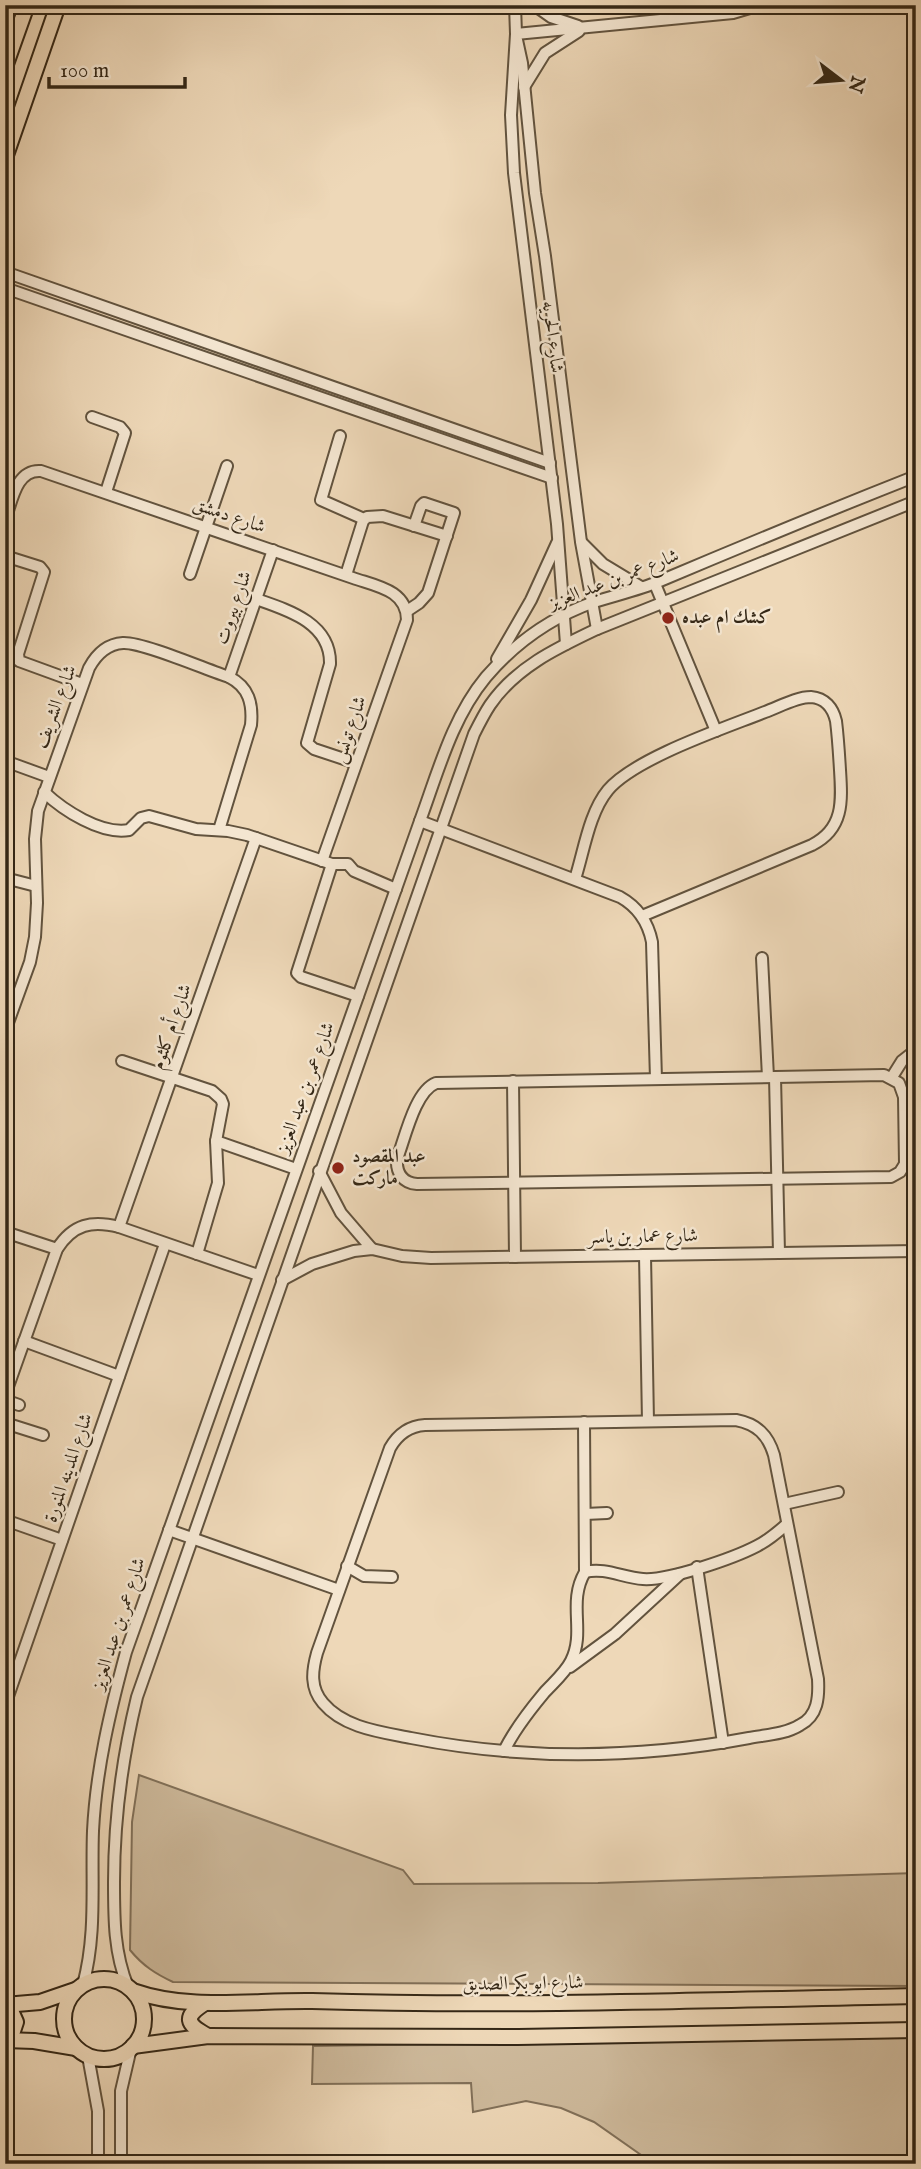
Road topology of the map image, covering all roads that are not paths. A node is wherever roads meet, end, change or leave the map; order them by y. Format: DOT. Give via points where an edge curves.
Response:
graph roads {
  1 [pos="27,5"];
  2 [pos="58,5"];
  3 [pos="515,5"];
  4 [pos="534,5"];
  5 [pos="760,5"];
  6 [pos="584,28"];
  7 [pos="516,34"];
  8 [pos="5,67"];
  9 [pos="524,87"];
  10 [pos="5,158"];
  11 [pos="5,272"];
  12 [pos="5,288"];
  13 [pos="75,296"];
  14 [pos="110,308"];
  15 [pos="70,311"];
  16 [pos="104,323"];
  17 [pos="398,410"];
  18 [pos="92,417"];
  19 [pos="431,421"];
  20 [pos="394,423"];
  21 [pos="427,435"];
  22 [pos="340,436"];
  23 [pos="550,463"];
  24 [pos="227,466"];
  25 [pos="916,476"];
  26 [pos="552,478"];
  27 [pos="106,492"];
  28 [pos="916,502"];
  29 [pos="364,519"];
  30 [pos="5,520"];
  31 [pos="414,526"];
  32 [pos="206,527"];
  33 [pos="447,536"];
  34 [pos="558,541"];
  35 [pos="581,542"];
  36 [pos="273,550"];
  37 [pos="5,556"];
  38 [pos="190,574"];
  39 [pos="346,575"];
  40 [pos="655,584"];
  41 [pos="641,587"];
  42 [pos="256,599"];
  43 [pos="593,603"];
  44 [pos="663,604"];
  45 [pos="407,611"];
  46 [pos="563,615"];
  47 [pos="597,629"];
  48 [pos="566,644"];
  49 [pos="487,676"];
  50 [pos="229,677"];
  51 [pos="82,684"];
  52 [pos="716,731"];
  53 [pos="5,761"];
  54 [pos="356,763"];
  55 [pos="49,777"];
  56 [pos="44,792"];
  57 [pos="420,821"];
  58 [pos="440,828"];
  59 [pos="219,830"];
  60 [pos="256,838"];
  61 [pos="330,863"];
  62 [pos="5,878"];
  63 [pos="575,879"];
  64 [pos="37,886"];
  65 [pos="396,889"];
  66 [pos="642,915"];
  67 [pos="762,958"];
  68 [pos="358,996"];
  69 [pos="11,998"];
  70 [pos="5,1031"];
  71 [pos="916,1050"];
  72 [pos="122,1061"];
  73 [pos="771,1077"];
  74 [pos="892,1077"];
  75 [pos="173,1078"];
  76 [pos="656,1079"];
  77 [pos="513,1081"];
  78 [pos="216,1141"];
  79 [pos="296,1169"];
  80 [pos="319,1171"];
  81 [pos="777,1179"];
  82 [pos="514,1183"];
  83 [pos="119,1227"];
  84 [pos="5,1232"];
  85 [pos="165,1244"];
  86 [pos="57,1249"];
  87 [pos="372,1249"];
  88 [pos="916,1251"];
  89 [pos="779,1253"];
  90 [pos="197,1254"];
  91 [pos="645,1255"];
  92 [pos="515,1257"];
  93 [pos="258,1275"];
  94 [pos="282,1280"];
  95 [pos="24,1342"];
  96 [pos="119,1376"];
  97 [pos="5,1395"];
  98 [pos="5,1400"];
  99 [pos="19,1405"];
  100 [pos="648,1421"];
  101 [pos="5,1423"];
  102 [pos="584,1423"];
  103 [pos="43,1436"];
  104 [pos="838,1492"];
  105 [pos="784,1504"];
  106 [pos="607,1513"];
  107 [pos="585,1514"];
  108 [pos="5,1520"];
  109 [pos="788,1524"];
  110 [pos="169,1530"];
  111 [pos="191,1538"];
  112 [pos="62,1541"];
  113 [pos="347,1566"];
  114 [pos="697,1567"];
  115 [pos="585,1572"];
  116 [pos="683,1572"];
  117 [pos="392,1577"];
  118 [pos="339,1590"];
  119 [pos="565,1671"];
  120 [pos="5,1705"];
  121 [pos="723,1743"];
  122 [pos="504,1751"];
  123 [pos="92,1922"];
  124 [pos="114,1923"];
  125 [pos="80,1987"];
  126 [pos="131,1989"];
  127 [pos="916,1996"];
  128 [pos="205,2003"];
  129 [pos="5,2006"];
  130 [pos="916,2030"];
  131 [pos="208,2036"];
  132 [pos="5,2038"];
  133 [pos="132,2047"];
  134 [pos="82,2052"];
  135 [pos="98,2128"];
  136 [pos="120,2129"];
  137 [pos="98,2164"];
  138 [pos="121,2164"];
  1 -- 8 [label="main road"];
  2 -- 10 [label="main road"];
  3 -- 7 [label="street, شارع الحريه"];
  4 -- 6 [label="street" via="551,17"];
  5 -- 6 [label="street" via="733,13"];
  6 -- 7 [label="street"];
  6 -- 9 [label="street" via="545,53"];
  7 -- 9 [label="street, شارع الحريه"];
  7 -- 23 [label="street, شارع الحريه" via="511,116 514,173"];
  9 -- 35 [label="street, شارع الحريه"];
  11 -- 13 [label="street"];
  12 -- 15 [label="street"];
  13 -- 14 [label="street"];
  13 -- 15 [label="street"];
  14 -- 16 [label="street"];
  14 -- 17 [label="street"];
  15 -- 16 [label="street"];
  16 -- 20 [label="street"];
  17 -- 19 [label="street"];
  17 -- 20 [label="street"];
  18 -- 27 [label="street" via="125,433"];
  19 -- 21 [label="street"];
  19 -- 23 [label="street"];
  20 -- 21 [label="street"];
  21 -- 26 [label="street"];
  22 -- 29 [label="street" via="321,500"];
  23 -- 26 [label="street, شارع الحريه"];
  24 -- 32 [label="street"];
  25 -- 40 [label="street, شارع عمر بن عبد العزيز"];
  26 -- 34 [label="street, شارع الحريه"];
  27 -- 30 [label="street, شارع دمشق" via="30,471 19,482"];
  27 -- 32 [label="street, شارع دمشق"];
  28 -- 44 [label="street, شارع عمر بن عبد العزيز"];
  29 -- 31 [label="street" via="379,515"];
  29 -- 39 [label="street"];
  31 -- 33 [label="street"];
  31 -- 33 [label="street" via="425,503 454,513"];
  32 -- 36 [label="street, شارع دمشق"];
  32 -- 38 [label="street"];
  33 -- 45 [label="street" via="428,593"];
  34 -- 46 [label="street, شارع الحريه"];
  34 -- 49 [label="street" via="531,600"];
  35 -- 41 [label="street" via="603,564"];
  35 -- 43 [label="street, شارع الحريه"];
  36 -- 39 [label="street, شارع دمشق"];
  36 -- 42 [label="street, شارع بيروت"];
  37 -- 51 [label="street" via="44,572 19,662"];
  39 -- 45 [label="street, شارع دمشق" via="395,593"];
  40 -- 41 [label="street, شارع عمر بن عبد العزيز"];
  40 -- 44 [label="street"];
  41 -- 43 [label="street, شارع عمر بن عبد العزيز"];
  42 -- 50 [label="street, شارع بيروت"];
  42 -- 54 [label="street" via="297,614 324,640 330,664 307,743"];
  43 -- 46 [label="street, شارع عمر بن عبد العزيز"];
  43 -- 47 [label="street, شارع الحريه"];
  44 -- 47 [label="street, شارع عمر بن عبد العزيز"];
  44 -- 52 [label="street"];
  45 -- 54 [label="street, شارع تونس"];
  46 -- 48 [label="street, شارع الحريه"];
  46 -- 49 [label="street, شارع عمر بن عبد العزيز" via="531,635"];
  47 -- 48 [label="street, شارع عمر بن عبد العزيز"];
  48 -- 58 [label="street, شارع عمر بن عبد العزيز" via="536,660 491,704 474,734"];
  49 -- 57 [label="street, شارع عمر بن عبد العزيز" via="459,718"];
  50 -- 51 [label="street, شارع الشريف" via="123,643 99,653"];
  50 -- 59 [label="street, شارع الشريف" via="247,692 252,716"];
  51 -- 55 [label="street, شارع الشريف"];
  52 -- 63 [label="street" via="642,764 608,790 596,811"];
  52 -- 66 [label="street" via="806,698 824,701 837,724 842,800 838,819 828,835 812,845"];
  53 -- 55 [label="street"];
  54 -- 61 [label="street, شارع تونس"];
  55 -- 56 [label="street, شارع الشريف"];
  56 -- 59 [label="street" via="77,816 110,828 129,830 149,816 196,830"];
  56 -- 64 [label="street, شارع الشريف" via="36,831"];
  57 -- 58 [label="street"];
  57 -- 65 [label="street, شارع عمر بن عبد العزيز"];
  58 -- 63 [label="street"];
  58 -- 80 [label="street, شارع عمر بن عبد العزيز"];
  59 -- 60 [label="street"];
  60 -- 61 [label="street"];
  60 -- 75 [label="street, شارع أم كلثوم"];
  61 -- 65 [label="street" via="345,874 354,871"];
  61 -- 68 [label="street, شارع تونس" via="298,973"];
  62 -- 64 [label="street"];
  63 -- 66 [label="street" via="620,897"];
  64 -- 69 [label="street, شارع الشريف" via="33,949"];
  65 -- 68 [label="street, شارع عمر بن عبد العزيز"];
  66 -- 76 [label="street" via="652,942"];
  67 -- 73 [label="street"];
  68 -- 79 [label="street, شارع عمر بن عبد العزيز"];
  69 -- 70 [label="street, شارع الشريف"];
  71 -- 74 [label="street"];
  72 -- 75 [label="street"];
  73 -- 74 [label="street"];
  73 -- 76 [label="street"];
  73 -- 81 [label="street"];
  74 -- 81 [label="street" via="904,1097 905,1158 900,1172 891,1177"];
  75 -- 78 [label="street" via="212,1091 221,1099"];
  75 -- 83 [label="street, شارع أم كلثوم"];
  76 -- 77 [label="street"];
  77 -- 82 [label="street"];
  77 -- 82 [label="street" via="436,1083 426,1088 397,1164 400,1174 412,1183"];
  78 -- 79 [label="street"];
  78 -- 90 [label="street" via="217,1189"];
  79 -- 93 [label="street, شارع عمر بن عبد العزيز"];
  80 -- 87 [label="street" via="341,1213"];
  80 -- 94 [label="street, شارع عمر بن عبد العزيز"];
  81 -- 82 [label="street"];
  81 -- 89 [label="street"];
  82 -- 92 [label="street"];
  83 -- 85 [label="street"];
  83 -- 86 [label="street" via="83,1225 67,1235"];
  84 -- 86 [label="street"];
  85 -- 90 [label="street"];
  85 -- 96 [label="street, شارع المدينه المنورة"];
  86 -- 95 [label="street"];
  87 -- 92 [label="street, شارع عمار بن ياسر" via="416,1257"];
  87 -- 94 [label="street, شارع عمار بن ياسر" via="324,1259"];
  88 -- 89 [label="street, شارع عمار بن ياسر"];
  89 -- 91 [label="street, شارع عمار بن ياسر"];
  90 -- 93 [label="street"];
  91 -- 92 [label="street, شارع عمار بن ياسر"];
  91 -- 100 [label="street"];
  93 -- 110 [label="street, شارع عمر بن عبد العزيز"];
  94 -- 111 [label="street, شارع عمر بن عبد العزيز"];
  95 -- 96 [label="street"];
  95 -- 97 [label="street"];
  96 -- 112 [label="street, شارع المدينه المنورة"];
  98 -- 99 [label="street"];
  100 -- 102 [label="street"];
  100 -- 105 [label="street" via="736,1420 757,1427 771,1445"];
  101 -- 103 [label="street"];
  102 -- 107 [label="street"];
  102 -- 113 [label="street" via="425,1425 405,1431 390,1448"];
  104 -- 105 [label="street"];
  105 -- 109 [label="street"];
  106 -- 107 [label="street"];
  107 -- 115 [label="street"];
  108 -- 112 [label="street"];
  109 -- 114 [label="street" via="759,1545"];
  109 -- 121 [label="street" via="818,1699 802,1725"];
  110 -- 111 [label="street"];
  110 -- 123 [label="street, شارع عمر بن عبد العزيز" via="126,1652 101,1758 93,1830"];
  111 -- 118 [label="street"];
  111 -- 124 [label="street, شارع عمر بن عبد العزيز" via="148,1660 128,1735 114,1832"];
  112 -- 120 [label="street, شارع المدينه المنورة"];
  113 -- 117 [label="street" via="364,1576"];
  113 -- 118 [label="street"];
  114 -- 116 [label="street"];
  114 -- 121 [label="street"];
  115 -- 116 [label="street" via="604,1570 653,1579"];
  115 -- 119 [label="street" via="576,1593 575,1652"];
  116 -- 119 [label="street" via="615,1634"];
  118 -- 122 [label="street" via="313,1671 315,1689 324,1705 366,1728"];
  119 -- 122 [label="street" via="526,1715"];
  121 -- 122 [label="street" via="608,1754"];
  123 -- 124 [label="street"];
  123 -- 125 [label="street, شارع عمر بن عبد العزيز" via="90,1954"];
  124 -- 126 [label="street, شارع عمر بن عبد العزيز" via="116,1950"];
  125 -- 126 [label="main road" via="98,1979 114,1980"];
  125 -- 129 [label="main road" via="40,2002"];
  125 -- 134 [label="main road" via="67,2003 64,2019 67,2035"];
  126 -- 128 [label="main road, شارع ابو بكر الصديق" via="166,2000"];
  126 -- 133 [label="main road" via="144,2012 140,2036"];
  127 -- 128 [label="main road, شارع ابو بكر الصديق"];
  128 -- 131 [label="main road" via="189,2020"];
  129 -- 132 [label="main road" via="16,2022"];
  130 -- 131 [label="main road" via="518,2037"];
  131 -- 133 [label="main road"];
  132 -- 134 [label="main road"];
  133 -- 134 [label="main road" via="118,2057 103,2059"];
  133 -- 136 [label="street" via="121,2091"];
  134 -- 135 [label="street" via="96,2092"];
  135 -- 136 [label="street" via="109,2124"];
  135 -- 137 [label="street"];
  136 -- 138 [label="street"];
}
